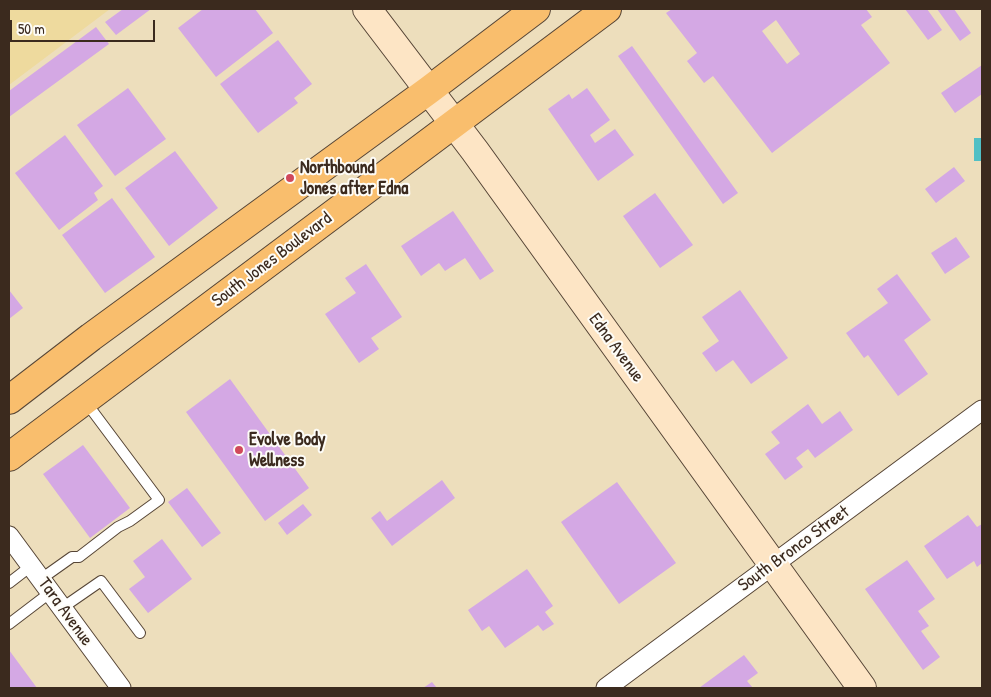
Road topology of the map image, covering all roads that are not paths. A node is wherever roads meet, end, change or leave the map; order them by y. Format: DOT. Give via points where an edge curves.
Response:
graph roads {
  1 [pos="367,9"];
  2 [pos="536,9"];
  3 [pos="607,9"];
  4 [pos="429,90"];
  5 [pos="454,123"];
  6 [pos="9,400"];
  7 [pos="84,400"];
  8 [pos="982,410"];
  9 [pos="9,457"];
  10 [pos="9,536"];
  11 [pos="773,564"];
  12 [pos="41,579"];
  13 [pos="9,583"];
  14 [pos="62,608"];
  15 [pos="9,624"];
  16 [pos="140,633"];
  17 [pos="121,688"];
  18 [pos="606,688"];
  19 [pos="862,688"];
  1 -- 4 [label="street, Edna Avenue"];
  2 -- 4 [label="main road"];
  3 -- 5 [label="main road, South Jones Boulevard"];
  4 -- 5 [label="street, Edna Avenue"];
  4 -- 6 [label="main road"];
  5 -- 7 [label="main road, South Jones Boulevard"];
  5 -- 11 [label="street, Edna Avenue"];
  7 -- 9 [label="main road, South Jones Boulevard"];
  7 -- 12 [label="lane" via="159,500 79,557 72,557"];
  8 -- 11 [label="street, South Bronco Street"];
  10 -- 12 [label="street, Tara Avenue"];
  11 -- 18 [label="street, South Bronco Street"];
  11 -- 19 [label="street, Edna Avenue"];
  12 -- 13 [label="lane"];
  12 -- 14 [label="street, Tara Avenue"];
  12 -- 15 [label="lane"];
  14 -- 16 [label="lane" via="101,581"];
  14 -- 17 [label="street, Tara Avenue"];
}
